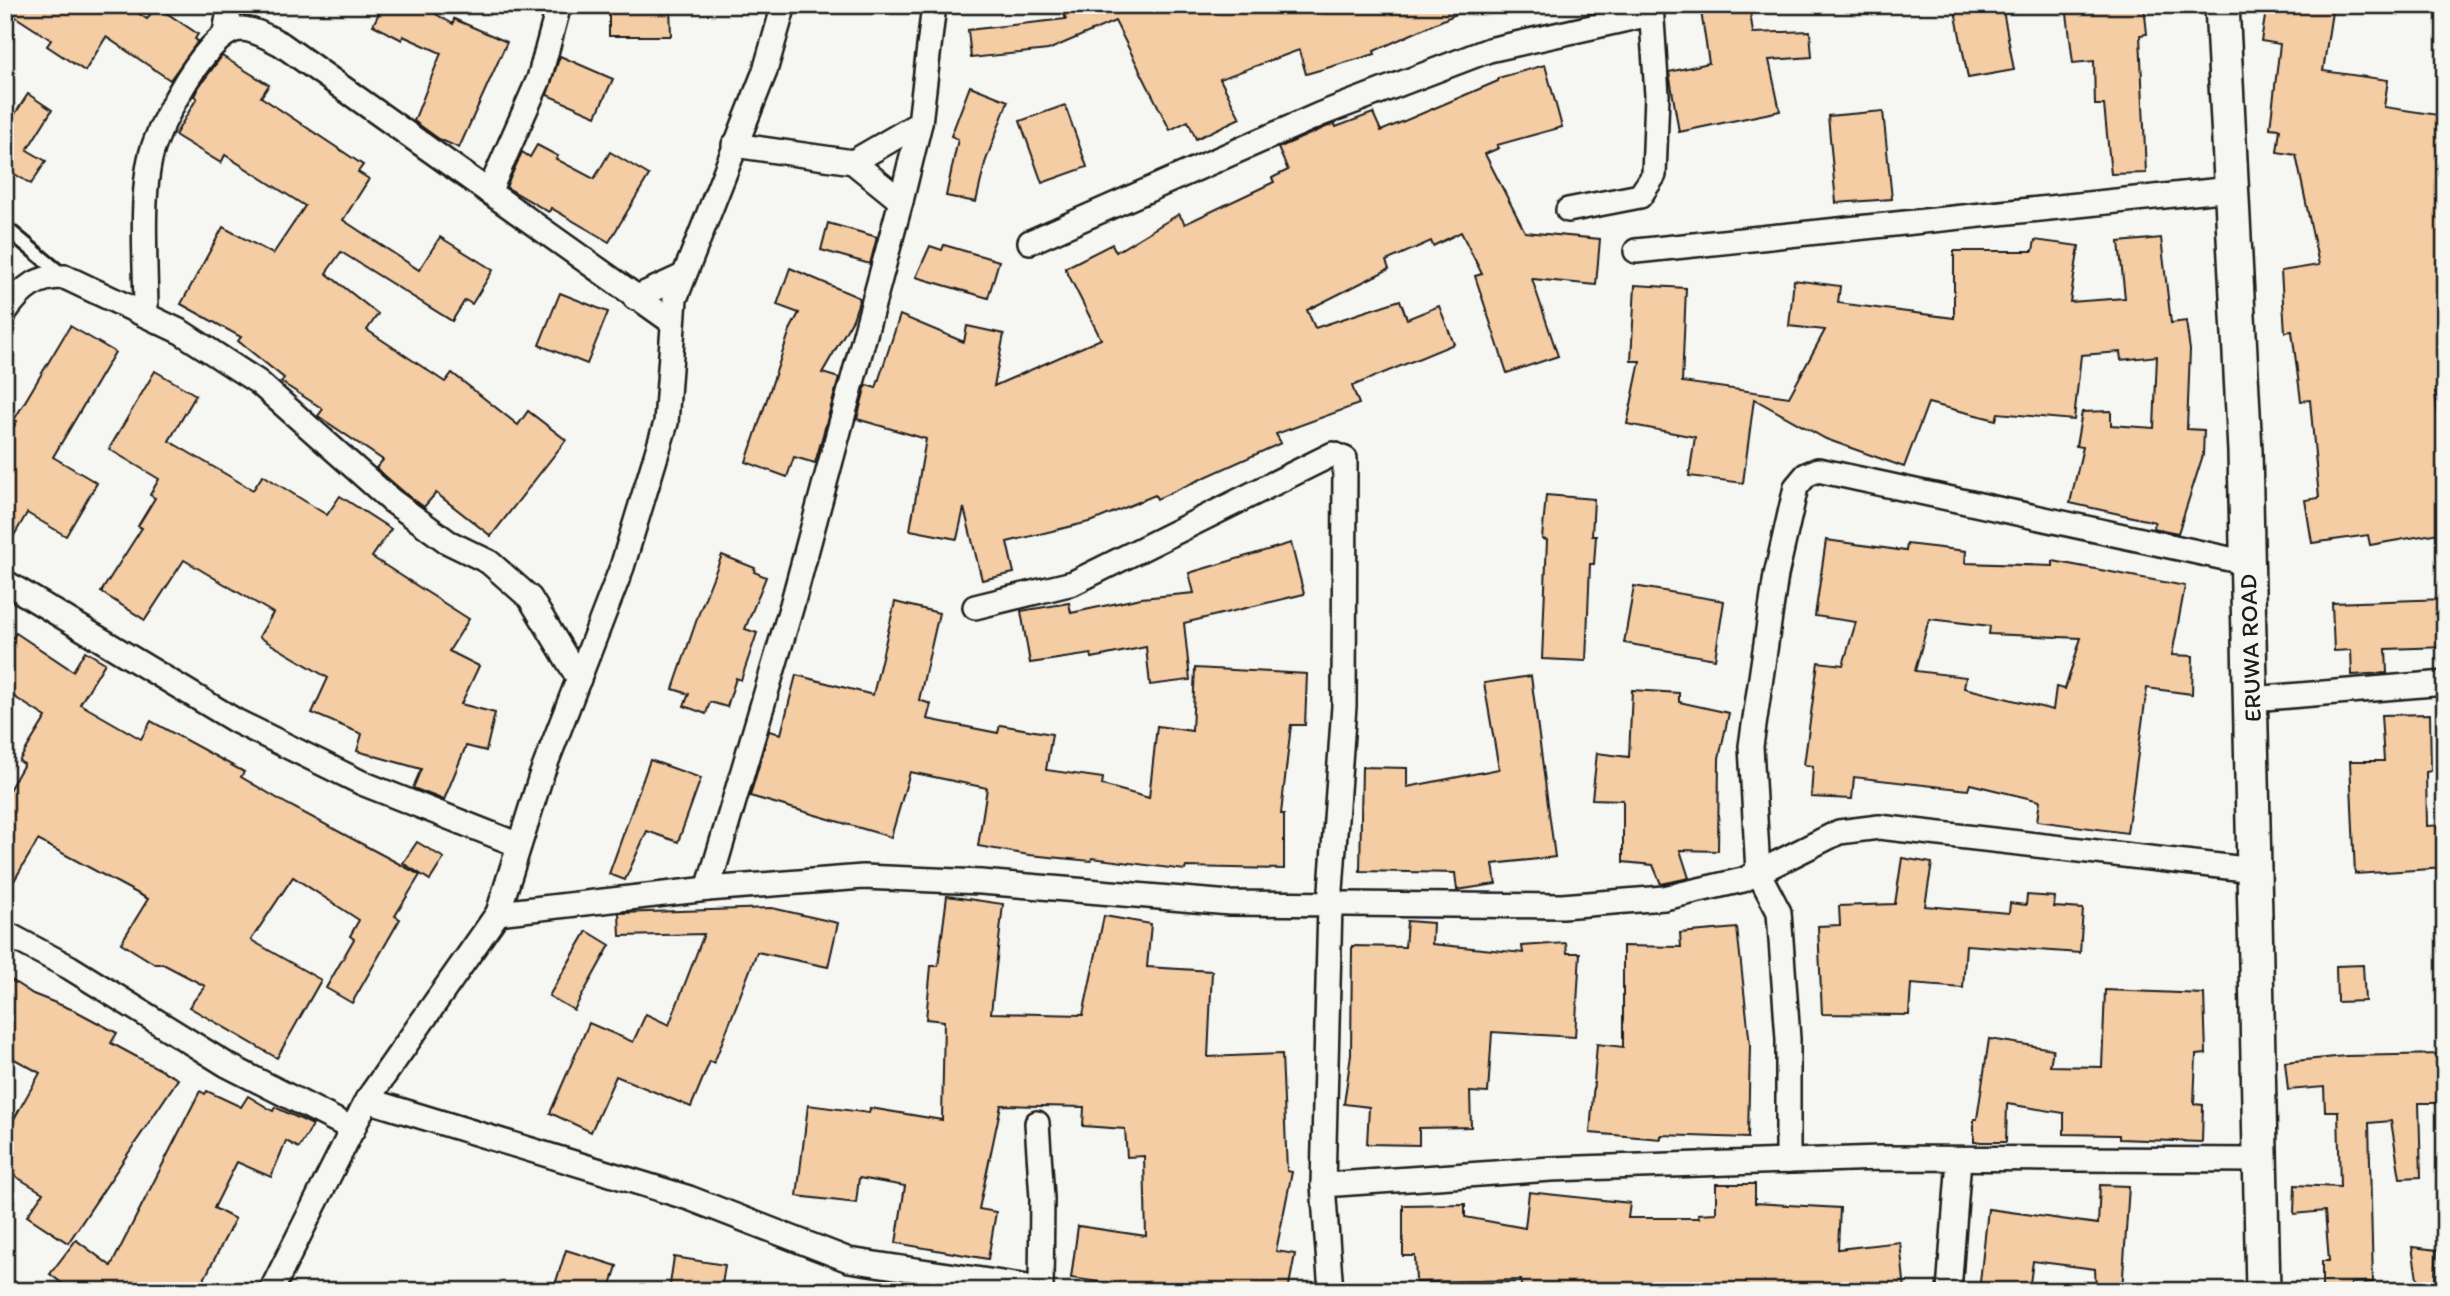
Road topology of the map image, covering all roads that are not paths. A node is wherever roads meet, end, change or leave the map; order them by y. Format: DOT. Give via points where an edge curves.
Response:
graph roads {
  1 [pos="230,5"];
  2 [pos="559,5"];
  3 [pos="784,5"];
  4 [pos="934,5"];
  5 [pos="2222,5"];
  6 [pos="1651,9"];
  7 [pos="225,33"];
  8 [pos="920,123"];
  9 [pos="734,145"];
  10 [pos="853,162"];
  11 [pos="2231,189"];
  12 [pos="489,192"];
  13 [pos="901,201"];
  14 [pos="1568,210"];
  15 [pos="5,227"];
  16 [pos="1030,242"];
  17 [pos="1636,251"];
  18 [pos="683,276"];
  19 [pos="65,277"];
  20 [pos="635,298"];
  21 [pos="5,312"];
  22 [pos="146,315"];
  23 [pos="672,322"];
  24 [pos="2248,563"];
  25 [pos="5,582"];
  26 [pos="975,607"];
  27 [pos="579,678"];
  28 [pos="2445,683"];
  29 [pos="2252,699"];
  30 [pos="519,845"];
  31 [pos="2254,870"];
  32 [pos="1758,872"];
  33 [pos="708,888"];
  34 [pos="1330,904"];
  35 [pos="498,913"];
  36 [pos="6,936"];
  37 [pos="367,1100"];
  38 [pos="1037,1123"];
  39 [pos="353,1129"];
  40 [pos="1959,1159"];
  41 [pos="2260,1160"];
  42 [pos="1788,1161"];
  43 [pos="1323,1185"];
  44 [pos="1041,1290"];
  45 [pos="271,1291"];
  46 [pos="1331,1291"];
  47 [pos="1949,1291"];
  48 [pos="2263,1291"];
  1 -- 7 [label="street"];
  2 -- 12 [label="street" via="540,79"];
  3 -- 9 [label="street" via="765,71"];
  4 -- 8 [label="street"];
  5 -- 11 [label="main road, ERUWA ROAD"];
  6 -- 14 [label="street" via="1657,95 1654,175 1640,196"];
  6 -- 16 [label="street" via="1489,50 1309,119"];
  7 -- 12 [label="street" via="241,29 281,44"];
  7 -- 22 [label="street" via="202,55 150,157"];
  8 -- 10 [label="street"];
  8 -- 13 [label="street"];
  9 -- 10 [label="street"];
  9 -- 18 [label="street"];
  10 -- 13 [label="street"];
  11 -- 17 [label="street"];
  11 -- 24 [label="main road, ERUWA ROAD"];
  12 -- 20 [label="street"];
  13 -- 33 [label="street" via="792,605"];
  15 -- 19 [label="lane"];
  18 -- 20 [label="street"];
  18 -- 23 [label="street"];
  19 -- 21 [label="street" via="46,276 29,285"];
  19 -- 22 [label="street"];
  20 -- 23 [label="street"];
  22 -- 27 [label="street" via="258,382 392,501 448,542 489,562 530,598"];
  23 -- 27 [label="street" via="666,422 622,567"];
  24 -- 29 [label="main road, ERUWA ROAD"];
  24 -- 32 [label="street" via="1818,470 1806,475 1796,487 1776,575 1751,746"];
  25 -- 30 [label="street" via="236,720 362,783"];
  26 -- 34 [label="street" via="1073,583 1333,454 1342,456 1348,464 1344,706"];
  27 -- 30 [label="street"];
  28 -- 29 [label="street"];
  29 -- 31 [label="main road, ERUWA ROAD"];
  30 -- 35 [label="street"];
  31 -- 32 [label="street" via="1879,827 1839,832"];
  31 -- 41 [label="main road, ERUWA ROAD"];
  32 -- 34 [label="street" via="1664,898 1562,906"];
  32 -- 42 [label="street" via="1779,912 1788,1039"];
  33 -- 34 [label="street" via="863,877 1230,903"];
  33 -- 35 [label="street"];
  34 -- 43 [label="street"];
  35 -- 37 [label="street"];
  36 -- 39 [label="street" via="69,967 227,1065"];
  37 -- 39 [label="street"];
  37 -- 44 [label="street" via="689,1198 849,1260"];
  38 -- 44 [label="street"];
  39 -- 45 [label="street"];
  40 -- 41 [label="street"];
  40 -- 42 [label="street"];
  40 -- 47 [label="street"];
  41 -- 48 [label="main road, ERUWA ROAD"];
  42 -- 43 [label="street" via="1551,1169"];
  43 -- 46 [label="street"];
}
